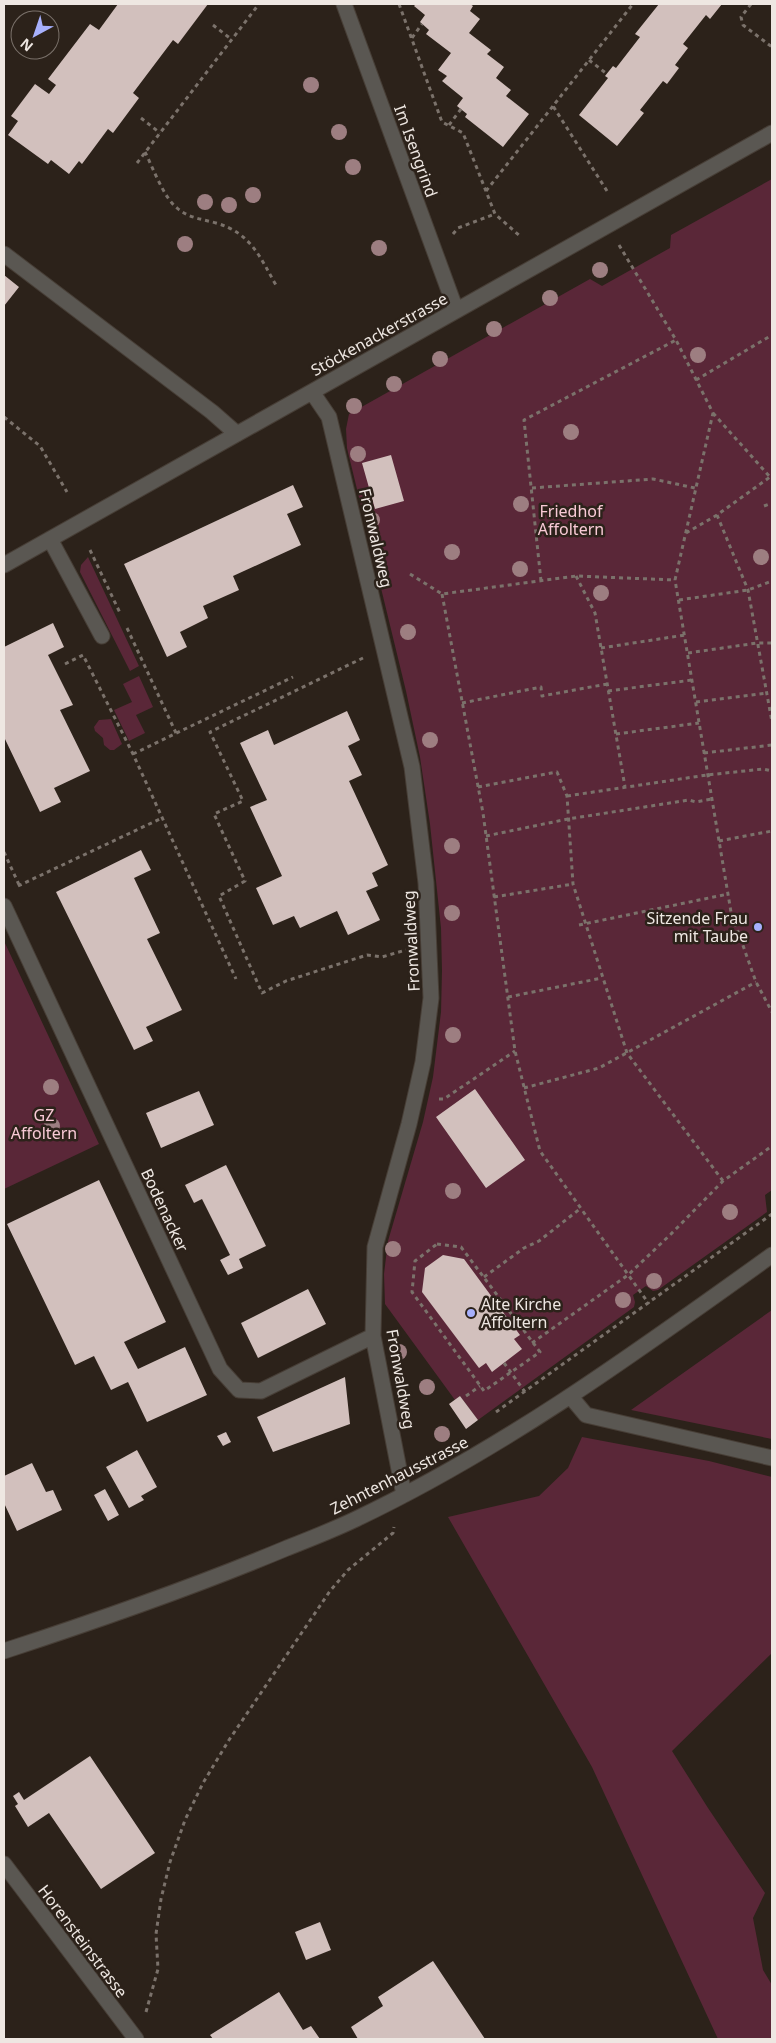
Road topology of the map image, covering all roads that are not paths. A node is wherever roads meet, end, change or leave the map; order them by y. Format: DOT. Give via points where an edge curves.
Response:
graph roads {
  1 [pos="344,4"];
  2 [pos="772,133"];
  3 [pos="4,254"];
  4 [pos="456,310"];
  5 [pos="312,392"];
  6 [pos="237,434"];
  7 [pos="50,539"];
  8 [pos="4,565"];
  9 [pos="102,636"];
  10 [pos="4,906"];
  11 [pos="772,1255"];
  12 [pos="373,1336"];
  13 [pos="571,1397"];
  14 [pos="772,1458"];
  15 [pos="404,1495"];
  16 [pos="4,1651"];
  17 [pos="4,1864"];
  18 [pos="130,2037"];
  1 -- 4 [label="street, Im Isengrind"];
  2 -- 4 [label="street, Stöckenackerstrasse"];
  3 -- 6 [label="street"];
  4 -- 5 [label="street, Stöckenackerstrasse"];
  5 -- 6 [label="street, Stöckenackerstrasse"];
  5 -- 12 [label="street, Fronwaldweg" via="329,417 412,767 426,883 432,998 416,1097 376,1247"];
  6 -- 7 [label="street, Stöckenackerstrasse"];
  7 -- 8 [label="street, Stöckenackerstrasse"];
  7 -- 9 [label="street"];
  10 -- 12 [label="street, Bodenacker" via="220,1369 239,1390 261,1391"];
  11 -- 13 [label="street, Zehntenhausstrasse"];
  12 -- 15 [label="street, Fronwaldweg"];
  13 -- 14 [label="street" via="586,1415"];
  13 -- 15 [label="street, Zehntenhausstrasse"];
  15 -- 16 [label="street, Zehntenhausstrasse" via="354,1520 209,1581"];
  17 -- 18 [label="street, Horensteinstrasse"];
}
